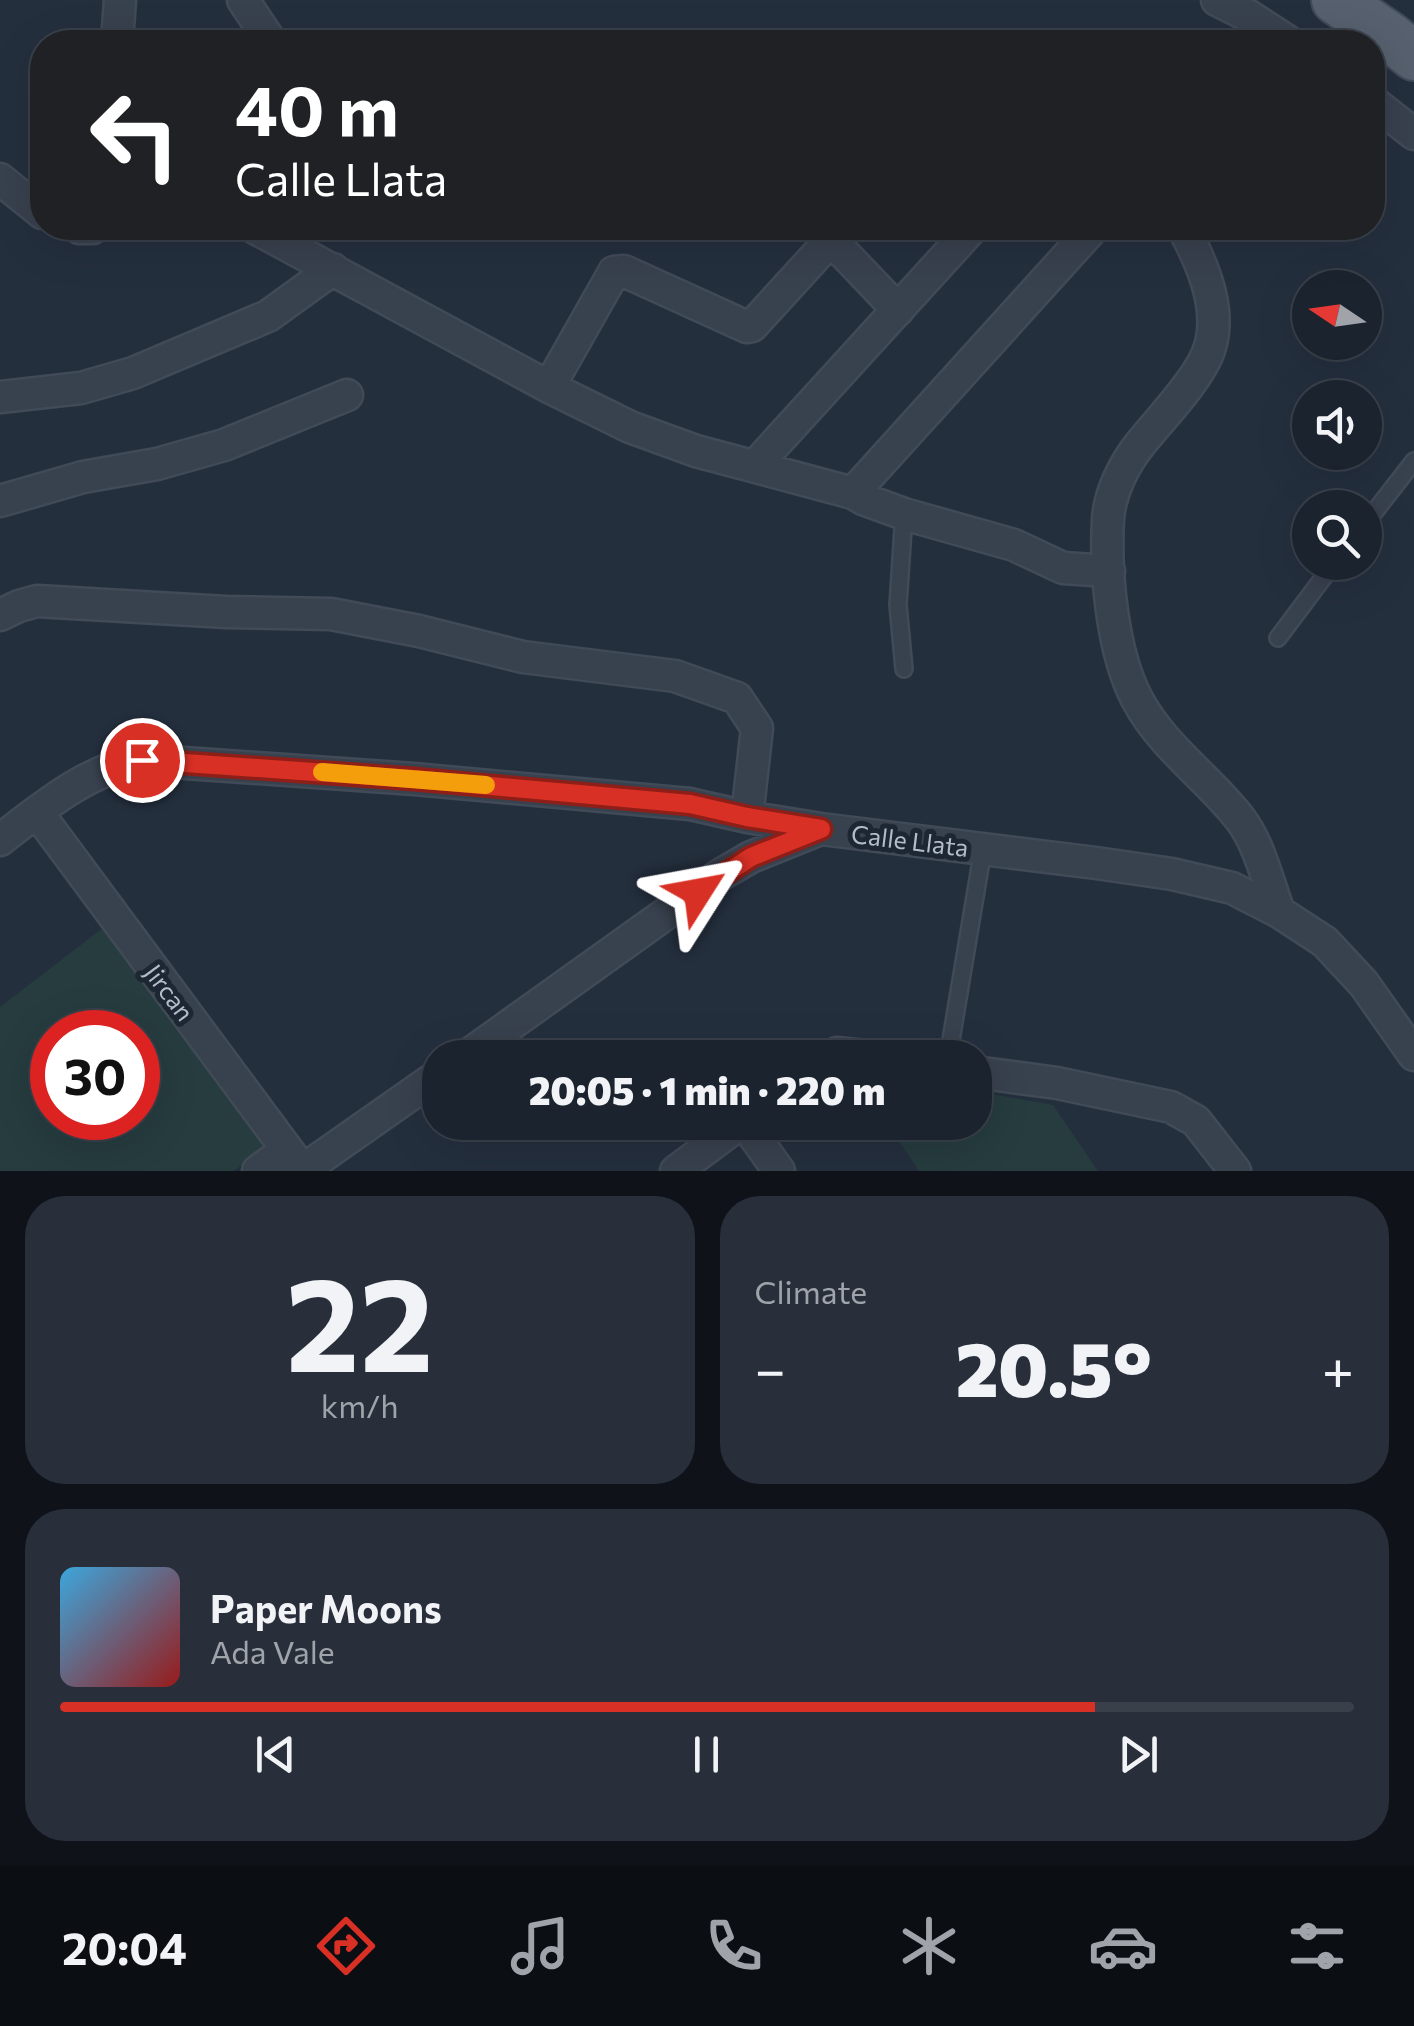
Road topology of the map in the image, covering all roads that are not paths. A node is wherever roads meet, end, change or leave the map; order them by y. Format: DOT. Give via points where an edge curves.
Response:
graph roads {
  1 [pos="120,0"];
  2 [pos="244,0"];
  3 [pos="1217,0"];
  4 [pos="1336,0"];
  5 [pos="118,30"];
  6 [pos="263,30"];
  7 [pos="1271,30"];
  8 [pos="1380,30"];
  9 [pos="1385,33"];
  10 [pos="1414,56"];
  11 [pos="1385,111"];
  12 [pos="1414,134"];
  13 [pos="0,179"];
  14 [pos="30,203"];
  15 [pos="278,240"];
  16 [pos="961,240"];
  17 [pos="1082,240"];
  18 [pos="1188,240"];
  19 [pos="334,269"];
  20 [pos="898,310"];
  21 [pos="548,387"];
  22 [pos="346,395"];
  23 [pos="0,397"];
  24 [pos="1414,461"];
  25 [pos="755,466"];
  26 [pos="853,494"];
  27 [pos="0,501"];
  28 [pos="1382,502"];
  29 [pos="904,514"];
  30 [pos="1109,571"];
  31 [pos="1322,580"];
  32 [pos="0,615"];
  33 [pos="1278,638"];
  34 [pos="904,669"];
  35 [pos="37,812"];
  36 [pos="747,817"];
  37 [pos="821,829"];
  38 [pos="0,840"];
  39 [pos="984,850"];
  40 [pos="1279,912"];
  41 [pos="489,1040"];
  42 [pos="951,1040"];
  43 [pos="1414,1054"];
  44 [pos="992,1074"];
  45 [pos="422,1085"];
  46 [pos="718,1140"];
  47 [pos="756,1140"];
  48 [pos="298,1164"];
  49 [pos="258,1171"];
  50 [pos="676,1171"];
  51 [pos="779,1171"];
  52 [pos="1236,1171"];
  1 -- 5 [label="street"];
  2 -- 6 [label="street"];
  3 -- 7 [label="street"];
  4 -- 8 [label="main road"];
  9 -- 10 [label="main road"];
  11 -- 12 [label="street"];
  13 -- 14 [label="street"];
  15 -- 19 [label="street"];
  16 -- 20 [label="street"];
  17 -- 26 [label="street"];
  18 -- 30 [label="street" via="1214,308 1214,334 1203,363 1131,456 1113,492"];
  19 -- 21 [label="street"];
  19 -- 23 [label="street" via="268,316 133,373 81,388"];
  20 -- 21 [label="street" via="831,243 748,328 624,270 614,272"];
  20 -- 25 [label="street"];
  21 -- 25 [label="street" via="630,427"];
  22 -- 27 [label="street" via="224,444"];
  24 -- 28 [label="lane"];
  25 -- 26 [label="street"];
  26 -- 29 [label="street"];
  29 -- 30 [label="street" via="1014,544 1063,568"];
  29 -- 34 [label="lane" via="898,605"];
  30 -- 40 [label="street" via="1120,655 1137,699 1165,740 1242,822"];
  31 -- 33 [label="lane"];
  32 -- 36 [label="street" via="37,601 331,614 523,657 674,676 737,698 757,728"];
  35 -- 36 [label="street, Calle Llata" via="100,771 142,760 672,802"];
  35 -- 38 [label="street, Calle Llata"];
  35 -- 48 [label="street, Jircan"];
  36 -- 37 [label="street, Calle Llata"];
  37 -- 39 [label="street, Calle Llata"];
  37 -- 41 [label="street" via="720,875"];
  39 -- 40 [label="street, Calle Llata" via="1172,874 1232,888"];
  39 -- 42 [label="lane"];
  40 -- 43 [label="street, Calle Llata" via="1325,942"];
  44 -- 52 [label="street" via="1171,1107 1196,1121"];
  45 -- 48 [label="street"];
  46 -- 50 [label="street"];
  47 -- 51 [label="street"];
  48 -- 49 [label="street"];
}
